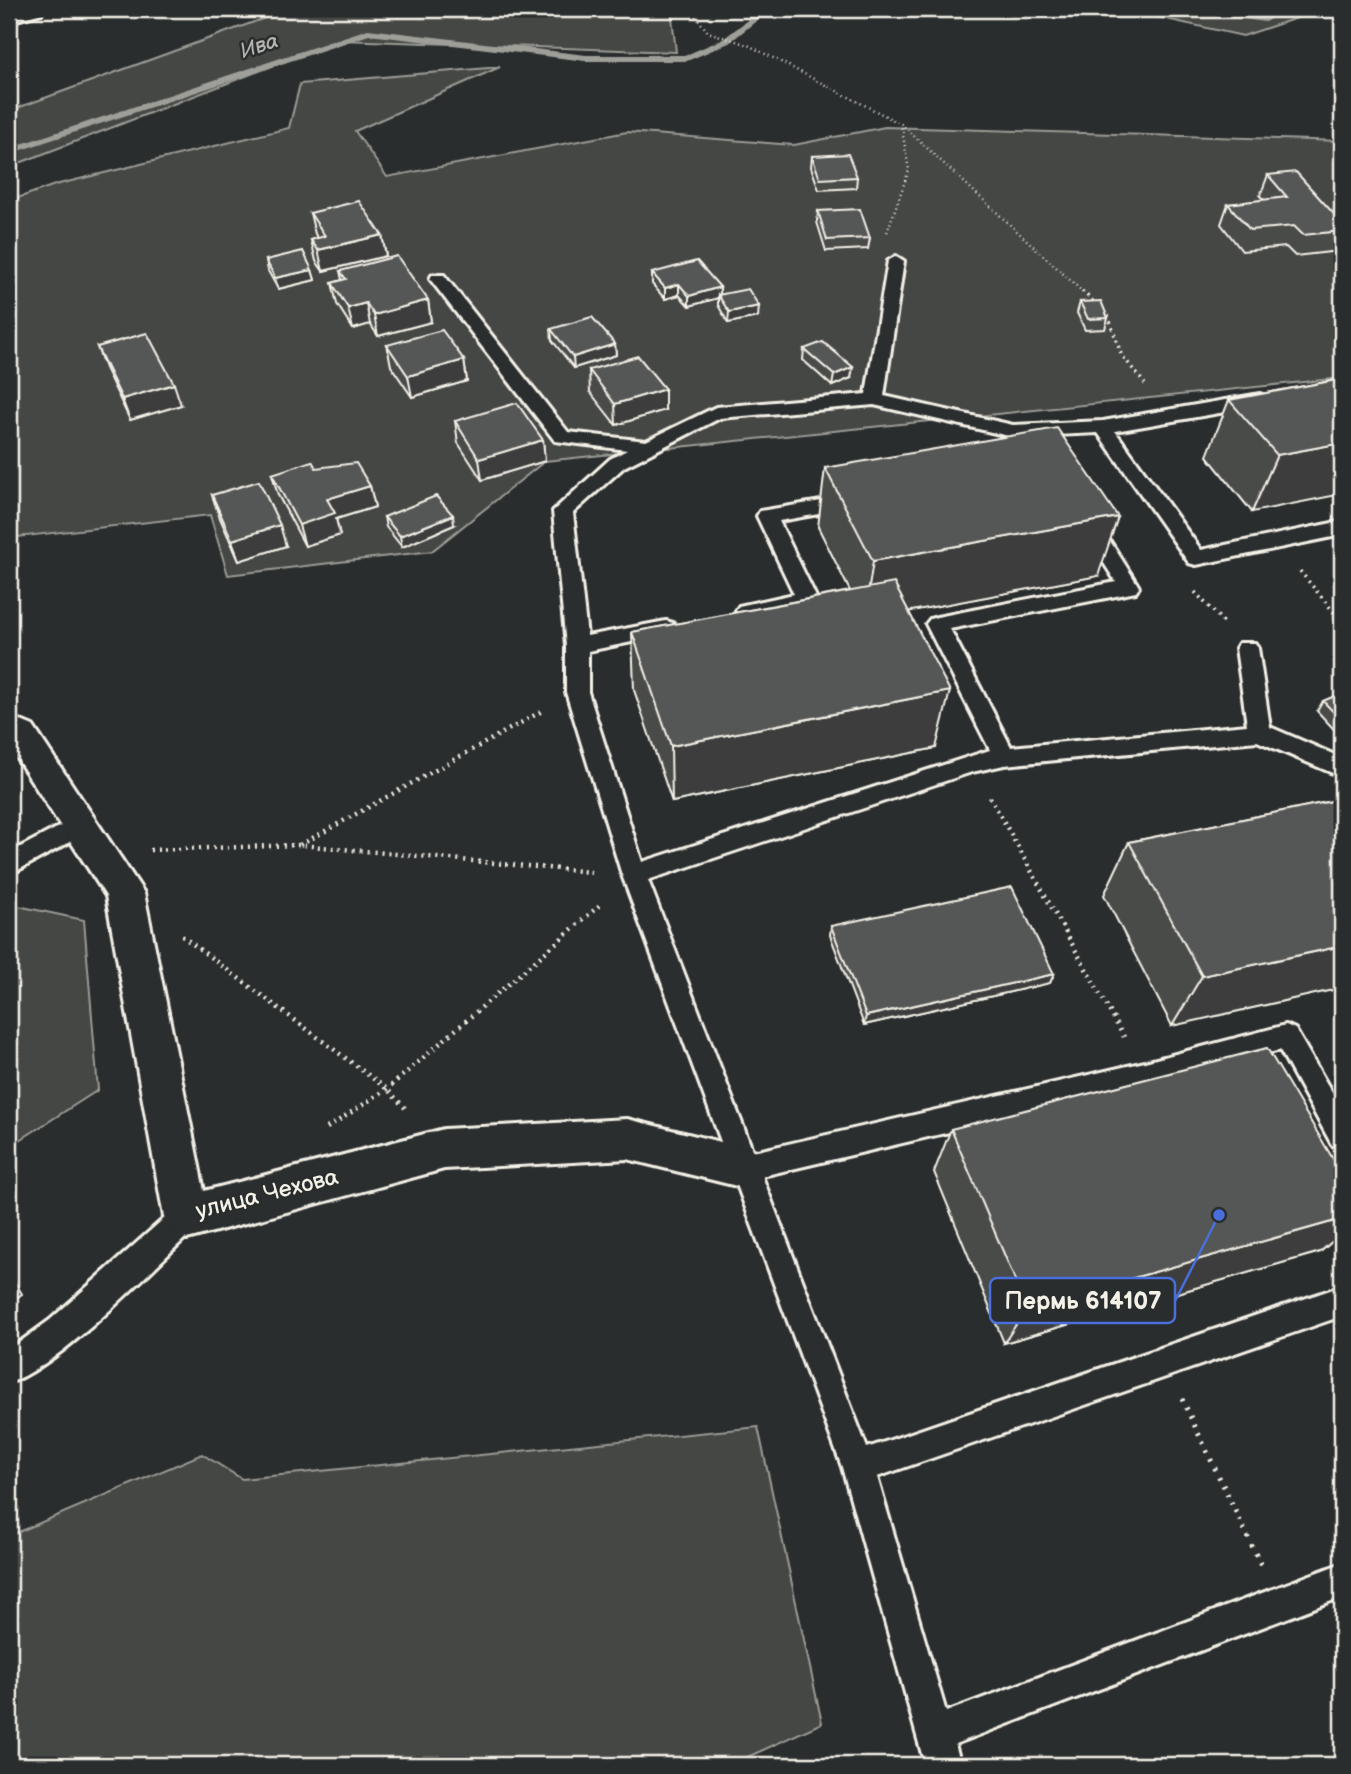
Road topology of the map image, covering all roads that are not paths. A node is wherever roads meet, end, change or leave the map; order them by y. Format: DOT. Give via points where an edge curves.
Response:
graph roads {
  1 [pos="35,9"];
  2 [pos="9,16"];
  3 [pos="896,261"];
  4 [pos="438,279"];
  5 [pos="1276,397"];
  6 [pos="874,399"];
  7 [pos="1103,427"];
  8 [pos="648,447"];
  9 [pos="876,498"];
  10 [pos="1081,512"];
  11 [pos="1342,528"];
  12 [pos="726,615"];
  13 [pos="685,624"];
  14 [pos="577,646"];
  15 [pos="1247,648"];
  16 [pos="9,729"];
  17 [pos="1259,732"];
  18 [pos="1004,756"];
  19 [pos="1342,768"];
  20 [pos="89,839"];
  21 [pos="9,865"];
  22 [pos="634,875"];
  23 [pos="1342,1136"];
  24 [pos="745,1167"];
  25 [pos="187,1217"];
  26 [pos="1342,1301"];
  27 [pos="9,1368"];
  28 [pos="858,1467"];
  29 [pos="1342,1580"];
  30 [pos="939,1750"];
  1 -- 2 [label="street"];
  3 -- 6 [label="lane"];
  4 -- 8 [label="lane" via="562,438"];
  5 -- 7 [label="lane"];
  6 -- 7 [label="lane" via="1013,430"];
  6 -- 8 [label="lane" via="716,413"];
  7 -- 11 [label="lane" via="1196,558"];
  8 -- 14 [label="lane" via="617,463 563,511"];
  9 -- 12 [label="lane" via="767,516 807,599"];
  10 -- 18 [label="lane" via="1129,587 937,624"];
  13 -- 14 [label="lane"];
  14 -- 22 [label="lane" via="577,692"];
  15 -- 17 [label="lane"];
  16 -- 20 [label="street, улица Чехова" via="20,735"];
  17 -- 18 [label="lane"];
  17 -- 19 [label="lane"];
  18 -- 22 [label="lane"];
  20 -- 21 [label="lane"];
  20 -- 25 [label="street, улица Чехова" via="125,893"];
  22 -- 24 [label="lane"];
  23 -- 24 [label="lane" via="1286,1037"];
  24 -- 25 [label="street, улица Чехова" via="627,1139 444,1149"];
  24 -- 28 [label="lane"];
  25 -- 27 [label="lane" via="61,1331"];
  26 -- 28 [label="lane"];
  28 -- 30 [label="lane"];
  29 -- 30 [label="lane"];
}
